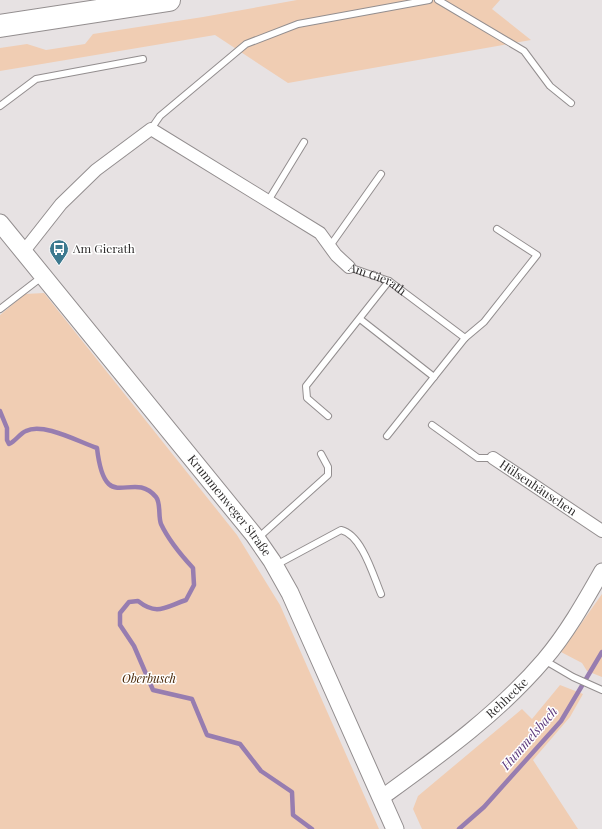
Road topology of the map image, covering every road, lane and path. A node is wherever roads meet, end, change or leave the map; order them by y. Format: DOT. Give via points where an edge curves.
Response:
graph roads {
  1 [pos="169,0"];
  2 [pos="429,0"];
  3 [pos="438,0"];
  4 [pos="0,26"];
  5 [pos="143,59"];
  6 [pos="571,103"];
  7 [pos="0,106"];
  8 [pos="151,129"];
  9 [pos="304,142"];
  10 [pos="381,174"];
  11 [pos="268,201"];
  12 [pos="0,222"];
  13 [pos="497,229"];
  14 [pos="330,246"];
  15 [pos="24,251"];
  16 [pos="348,267"];
  17 [pos="44,276"];
  18 [pos="389,281"];
  19 [pos="0,310"];
  20 [pos="360,319"];
  21 [pos="465,338"];
  22 [pos="434,377"];
  23 [pos="328,416"];
  24 [pos="432,425"];
  25 [pos="387,436"];
  26 [pos="321,454"];
  27 [pos="493,458"];
  28 [pos="602,531"];
  29 [pos="257,539"];
  30 [pos="275,566"];
  31 [pos="602,571"];
  32 [pos="381,594"];
  33 [pos="544,660"];
  34 [pos="601,689"];
  35 [pos="381,798"];
  36 [pos="395,829"];
  1 -- 4 [label="highway"];
  2 -- 8 [label="lane" via="298,24 246,44 160,116"];
  3 -- 6 [label="lane" via="524,51 550,86"];
  5 -- 7 [label="lane" via="36,79"];
  8 -- 11 [label="street, Am Gierath"];
  8 -- 15 [label="street" via="91,175 61,204"];
  9 -- 11 [label="lane"];
  10 -- 14 [label="lane"];
  11 -- 14 [label="street, Am Gierath" via="320,233"];
  12 -- 15 [label="main road, Krummenweger Straße"];
  13 -- 21 [label="lane" via="537,255 484,322"];
  14 -- 16 [label="street, Am Gierath"];
  15 -- 17 [label="main road, Krummenweger Straße"];
  16 -- 18 [label="lane, Am Gierath"];
  17 -- 19 [label="lane"];
  17 -- 29 [label="main road, Krummenweger Straße"];
  18 -- 20 [label="lane"];
  18 -- 21 [label="lane, Am Gierath"];
  20 -- 22 [label="lane"];
  20 -- 23 [label="lane" via="306,386 307,398"];
  21 -- 22 [label="lane"];
  22 -- 25 [label="lane"];
  24 -- 27 [label="lane, Hülsenhäuschen" via="478,458"];
  26 -- 29 [label="lane" via="328,467 328,475"];
  27 -- 28 [label="street, Hülsenhäuschen"];
  29 -- 30 [label="main road, Krummenweger Straße"];
  30 -- 32 [label="lane" via="341,530 349,532 363,552"];
  30 -- 35 [label="main road, Krummenweger Straße" via="290,593"];
  31 -- 33 [label="street, Rehhecke" via="580,610"];
  33 -- 34 [label="lane" via="573,677"];
  33 -- 35 [label="street, Rehhecke" via="503,704 454,746"];
  35 -- 36 [label="main road, Krummenweger Straße"];
}
